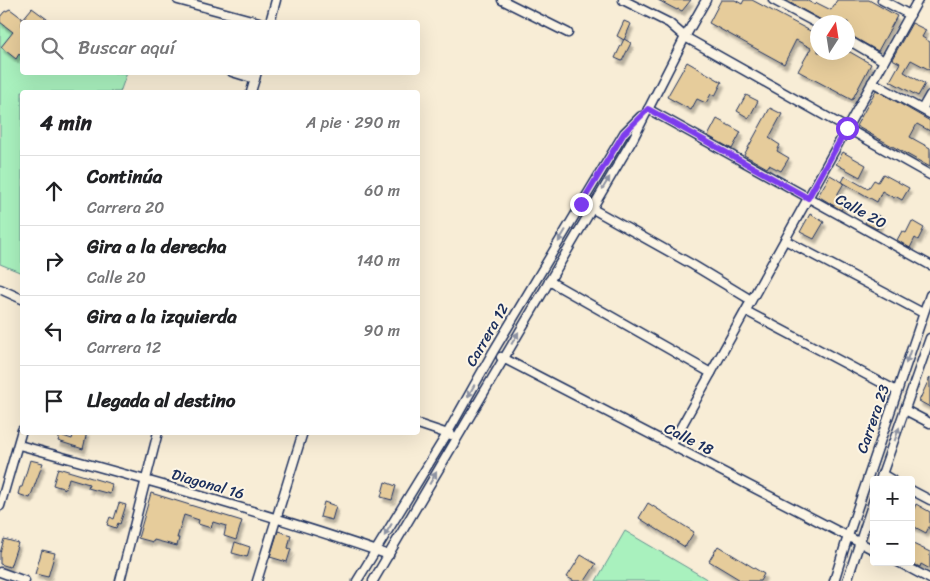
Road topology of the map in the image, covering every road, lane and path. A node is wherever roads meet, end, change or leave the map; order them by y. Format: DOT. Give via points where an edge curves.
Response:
graph roads {
  1 [pos="178,0"];
  2 [pos="276,0"];
  3 [pos="502,0"];
  4 [pos="623,0"];
  5 [pos="706,0"];
  6 [pos="773,0"];
  7 [pos="882,0"];
  8 [pos="918,0"];
  9 [pos="910,14"];
  10 [pos="252,20"];
  11 [pos="271,20"];
  12 [pos="810,20"];
  13 [pos="568,33"];
  14 [pos="685,37"];
  15 [pos="855,44"];
  16 [pos="884,60"];
  17 [pos="256,76"];
  18 [pos="872,82"];
  19 [pos="252,90"];
  20 [pos="930,95"];
  21 [pos="648,109"];
  22 [pos="922,110"];
  23 [pos="930,114"];
  24 [pos="847,128"];
  25 [pos="930,175"];
  26 [pos="808,198"];
  27 [pos="591,208"];
  28 [pos="785,240"];
  29 [pos="930,265"];
  30 [pos="548,281"];
  31 [pos="0,289"];
  32 [pos="930,295"];
  33 [pos="20,298"];
  34 [pos="751,300"];
  35 [pos="746,311"];
  36 [pos="923,313"];
  37 [pos="930,338"];
  38 [pos="493,352"];
  39 [pos="503,358"];
  40 [pos="711,373"];
  41 [pos="897,390"];
  42 [pos="905,410"];
  43 [pos="930,423"];
  44 [pos="420,425"];
  45 [pos="447,434"];
  46 [pos="21,435"];
  47 [pos="157,435"];
  48 [pos="302,435"];
  49 [pos="457,438"];
  50 [pos="19,445"];
  51 [pos="671,445"];
  52 [pos="881,476"];
  53 [pos="145,480"];
  54 [pos="915,492"];
  55 [pos="930,500"];
  56 [pos="0,506"];
  57 [pos="870,510"];
  58 [pos="277,519"];
  59 [pos="848,536"];
  60 [pos="859,542"];
  61 [pos="870,548"];
  62 [pos="376,550"];
  63 [pos="389,555"];
  64 [pos="906,566"];
  65 [pos="0,572"];
  66 [pos="930,579"];
  67 [pos="25,581"];
  68 [pos="120,581"];
  69 [pos="257,581"];
  70 [pos="357,581"];
  71 [pos="374,581"];
  72 [pos="834,581"];
  73 [pos="847,581"];
  1 -- 10 [label="street"];
  2 -- 11 [label="street"];
  3 -- 13 [label="street"];
  4 -- 14 [label="street" via="669,23"];
  5 -- 14 [label="street, Carrera 12"];
  6 -- 12 [label="street"];
  7 -- 9 [label="street"];
  8 -- 9 [label="street"];
  9 -- 16 [label="street"];
  14 -- 21 [label="street, Carrera 12"];
  14 -- 24 [label="street"];
  15 -- 16 [label="street"];
  16 -- 18 [label="street"];
  17 -- 19 [label="street"];
  18 -- 22 [label="street"];
  18 -- 24 [label="street"];
  20 -- 22 [label="street"];
  21 -- 26 [label="street, Calle 20"];
  27 -- 21 [label="street, Carrera 12, one-way"];
  21 -- 38 [label="street, Carrera 12, one-way" via="624,133"];
  22 -- 23 [label="street"];
  24 -- 25 [label="street"];
  24 -- 26 [label="street"];
  26 -- 28 [label="street"];
  26 -- 29 [label="street, Calle 20"];
  27 -- 30 [label="street, Carrera 12"];
  27 -- 34 [label="street"];
  28 -- 34 [label="street"];
  28 -- 36 [label="street"];
  39 -- 30 [label="street, Carrera 12, one-way"];
  30 -- 40 [label="street"];
  31 -- 33 [label="street"];
  32 -- 36 [label="street, Carrera 23"];
  34 -- 35 [label="street"];
  35 -- 40 [label="street"];
  35 -- 41 [label="street"];
  36 -- 41 [label="street, Carrera 23, one-way"];
  37 -- 42 [label="street, Carrera 23"];
  38 -- 39 [label="street, Calle 18"];
  38 -- 45 [label="street, Carrera 12, one-way"];
  39 -- 49 [label="street, Carrera 12"];
  39 -- 51 [label="street, Calle 18"];
  40 -- 51 [label="street"];
  41 -- 59 [label="street, Carrera 23"];
  42 -- 43 [label="street"];
  52 -- 42 [label="street, Carrera 23, one-way"];
  44 -- 45 [label="street"];
  45 -- 49 [label="street"];
  45 -- 62 [label="street, Carrera 12, one-way"];
  46 -- 50 [label="street"];
  47 -- 53 [label="street"];
  48 -- 58 [label="street"];
  63 -- 49 [label="street, Carrera 12, one-way"];
  50 -- 53 [label="street, Diagonal 16"];
  50 -- 56 [label="street"];
  51 -- 59 [label="street, Calle 18"];
  53 -- 58 [label="street, Diagonal 16"];
  53 -- 68 [label="street"];
  54 -- 55 [label="street"];
  57 -- 60 [label="street"];
  58 -- 62 [label="street, Diagonal 16"];
  58 -- 69 [label="street"];
  59 -- 60 [label="street, Calle 18"];
  59 -- 72 [label="street, Carrera 23"];
  60 -- 61 [label="street, Calle 18"];
  60 -- 73 [label="street"];
  62 -- 63 [label="street, Diagonal 16"];
  62 -- 70 [label="street, Carrera 12"];
  63 -- 71 [label="street, Carrera 12"];
  64 -- 66 [label="street"];
  65 -- 67 [label="street"];
}
